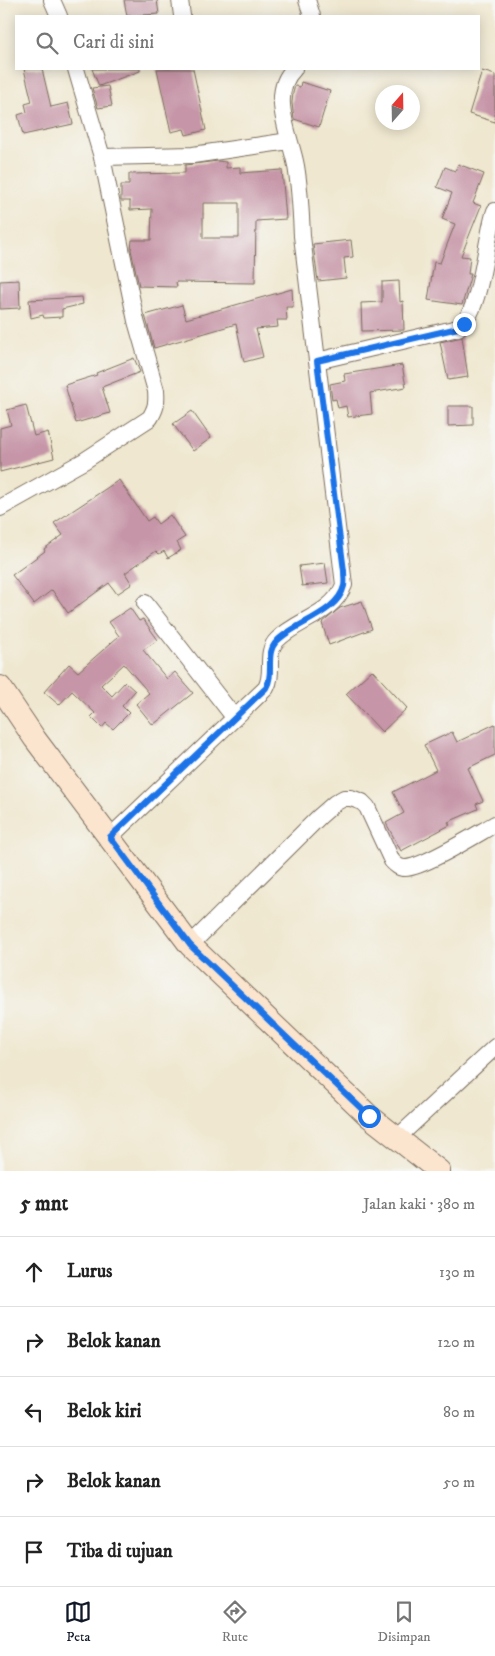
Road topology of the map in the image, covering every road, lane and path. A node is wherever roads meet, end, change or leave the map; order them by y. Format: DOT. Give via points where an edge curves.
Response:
graph roads {
  1 [pos="52,0"];
  2 [pos="180,0"];
  3 [pos="307,0"];
  4 [pos="59,15"];
  5 [pos="182,15"];
  6 [pos="312,15"];
  7 [pos="76,70"];
  8 [pos="293,70"];
  9 [pos="289,141"];
  10 [pos="102,157"];
  11 [pos="495,211"];
  12 [pos="317,361"];
  13 [pos="0,508"];
  14 [pos="145,603"];
  15 [pos="0,687"];
  16 [pos="234,717"];
  17 [pos="495,824"];
  18 [pos="110,837"];
  19 [pos="190,945"];
  20 [pos="495,1047"];
  21 [pos="397,1138"];
  22 [pos="439,1171"];
  1 -- 4 [label="street"];
  2 -- 5 [label="street"];
  3 -- 6 [label="street"];
  7 -- 10 [label="street"];
  8 -- 9 [label="street" via="283,92 284,124"];
  9 -- 10 [label="street" via="193,155"];
  9 -- 12 [label="street" via="299,187"];
  10 -- 13 [label="street" via="136,320 156,391 156,408 150,418 84,461"];
  11 -- 12 [label="street" via="476,298 464,324"];
  12 -- 16 [label="street" via="344,585 341,595 329,607 278,640 271,651 268,684"];
  14 -- 16 [label="street"];
  15 -- 18 [label="street" via="35,739"];
  16 -- 18 [label="street"];
  17 -- 19 [label="street" via="420,864 404,868 392,861 367,807 356,799 344,798 319,817"];
  18 -- 19 [label="street"];
  19 -- 21 [label="street" via="369,1116"];
  20 -- 21 [label="street"];
  21 -- 22 [label="street"];
}
